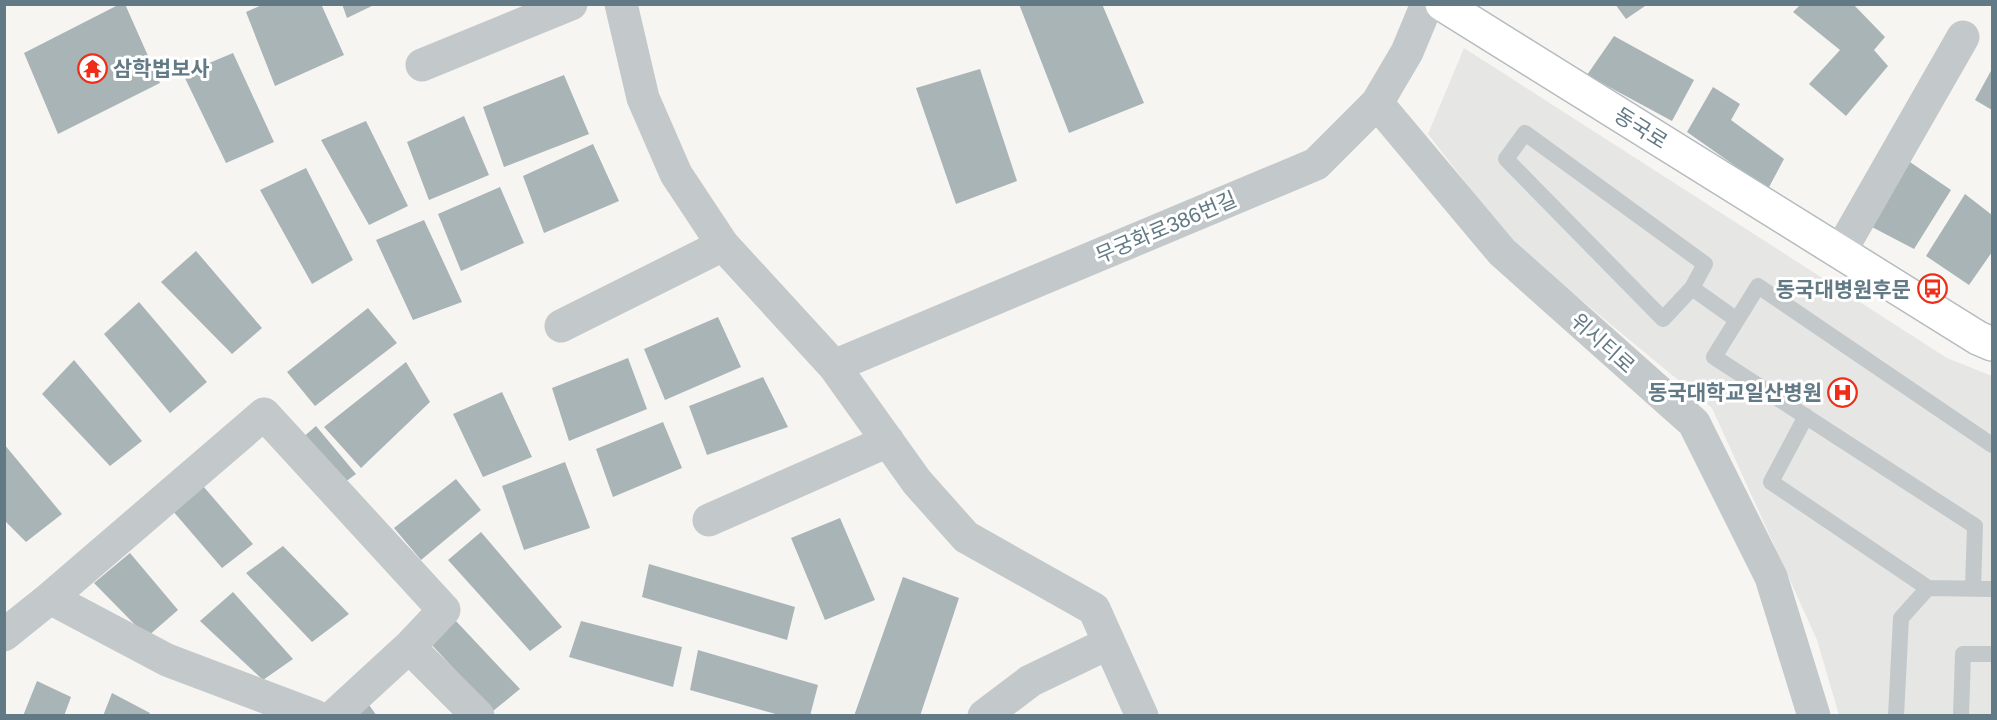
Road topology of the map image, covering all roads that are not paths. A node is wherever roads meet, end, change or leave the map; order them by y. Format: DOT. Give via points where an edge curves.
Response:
graph roads {
  1 [pos="572,4"];
  2 [pos="621,4"];
  3 [pos="1427,4"];
  4 [pos="1442,4"];
  5 [pos="1964,37"];
  6 [pos="422,65"];
  7 [pos="1377,103"];
  8 [pos="723,244"];
  9 [pos="1840,252"];
  10 [pos="1692,288"];
  11 [pos="1737,320"];
  12 [pos="561,326"];
  13 [pos="1992,344"];
  14 [pos="834,366"];
  15 [pos="1806,416"];
  16 [pos="888,441"];
  17 [pos="1992,445"];
  18 [pos="709,520"];
  19 [pos="1928,588"];
  20 [pos="1973,588"];
  21 [pos="1992,589"];
  22 [pos="50,598"];
  23 [pos="4,635"];
  24 [pos="1109,643"];
  25 [pos="409,647"];
  26 [pos="1992,654"];
  27 [pos="315,716"];
  28 [pos="334,716"];
  29 [pos="477,716"];
  30 [pos="984,716"];
  31 [pos="1142,716"];
  32 [pos="1814,716"];
  33 [pos="1896,716"];
  34 [pos="1961,716"];
  1 -- 6 [label="street"];
  2 -- 8 [label="street" via="643,98 676,174"];
  3 -- 7 [label="street, 무궁화로386번길" via="1407,52"];
  4 -- 9 [label="street, 동국로"];
  5 -- 9 [label="street"];
  7 -- 14 [label="street, 무궁화로386번길" via="1316,164"];
  7 -- 32 [label="street, 위시티로" via="1502,252 1694,423 1771,577"];
  8 -- 12 [label="street"];
  8 -- 14 [label="street"];
  9 -- 13 [label="street, 동국로"];
  10 -- 10 [label="lane" via="1705,264 1525,133 1506,159 1663,319"];
  10 -- 11 [label="lane"];
  11 -- 15 [label="lane" via="1714,357"];
  11 -- 17 [label="lane" via="1758,286"];
  14 -- 16 [label="street"];
  15 -- 19 [label="lane" via="1771,482"];
  15 -- 20 [label="lane" via="1976,526"];
  16 -- 18 [label="street"];
  16 -- 24 [label="street" via="917,482 966,537 1094,609"];
  19 -- 20 [label="lane"];
  19 -- 33 [label="lane" via="1901,618"];
  20 -- 21 [label="lane"];
  22 -- 23 [label="street"];
  22 -- 25 [label="street" via="264,414 444,610"];
  22 -- 27 [label="street" via="167,660"];
  24 -- 30 [label="street" via="1030,681"];
  24 -- 31 [label="street"];
  25 -- 28 [label="street"];
  25 -- 29 [label="street"];
  26 -- 34 [label="lane" via="1964,654"];
}
